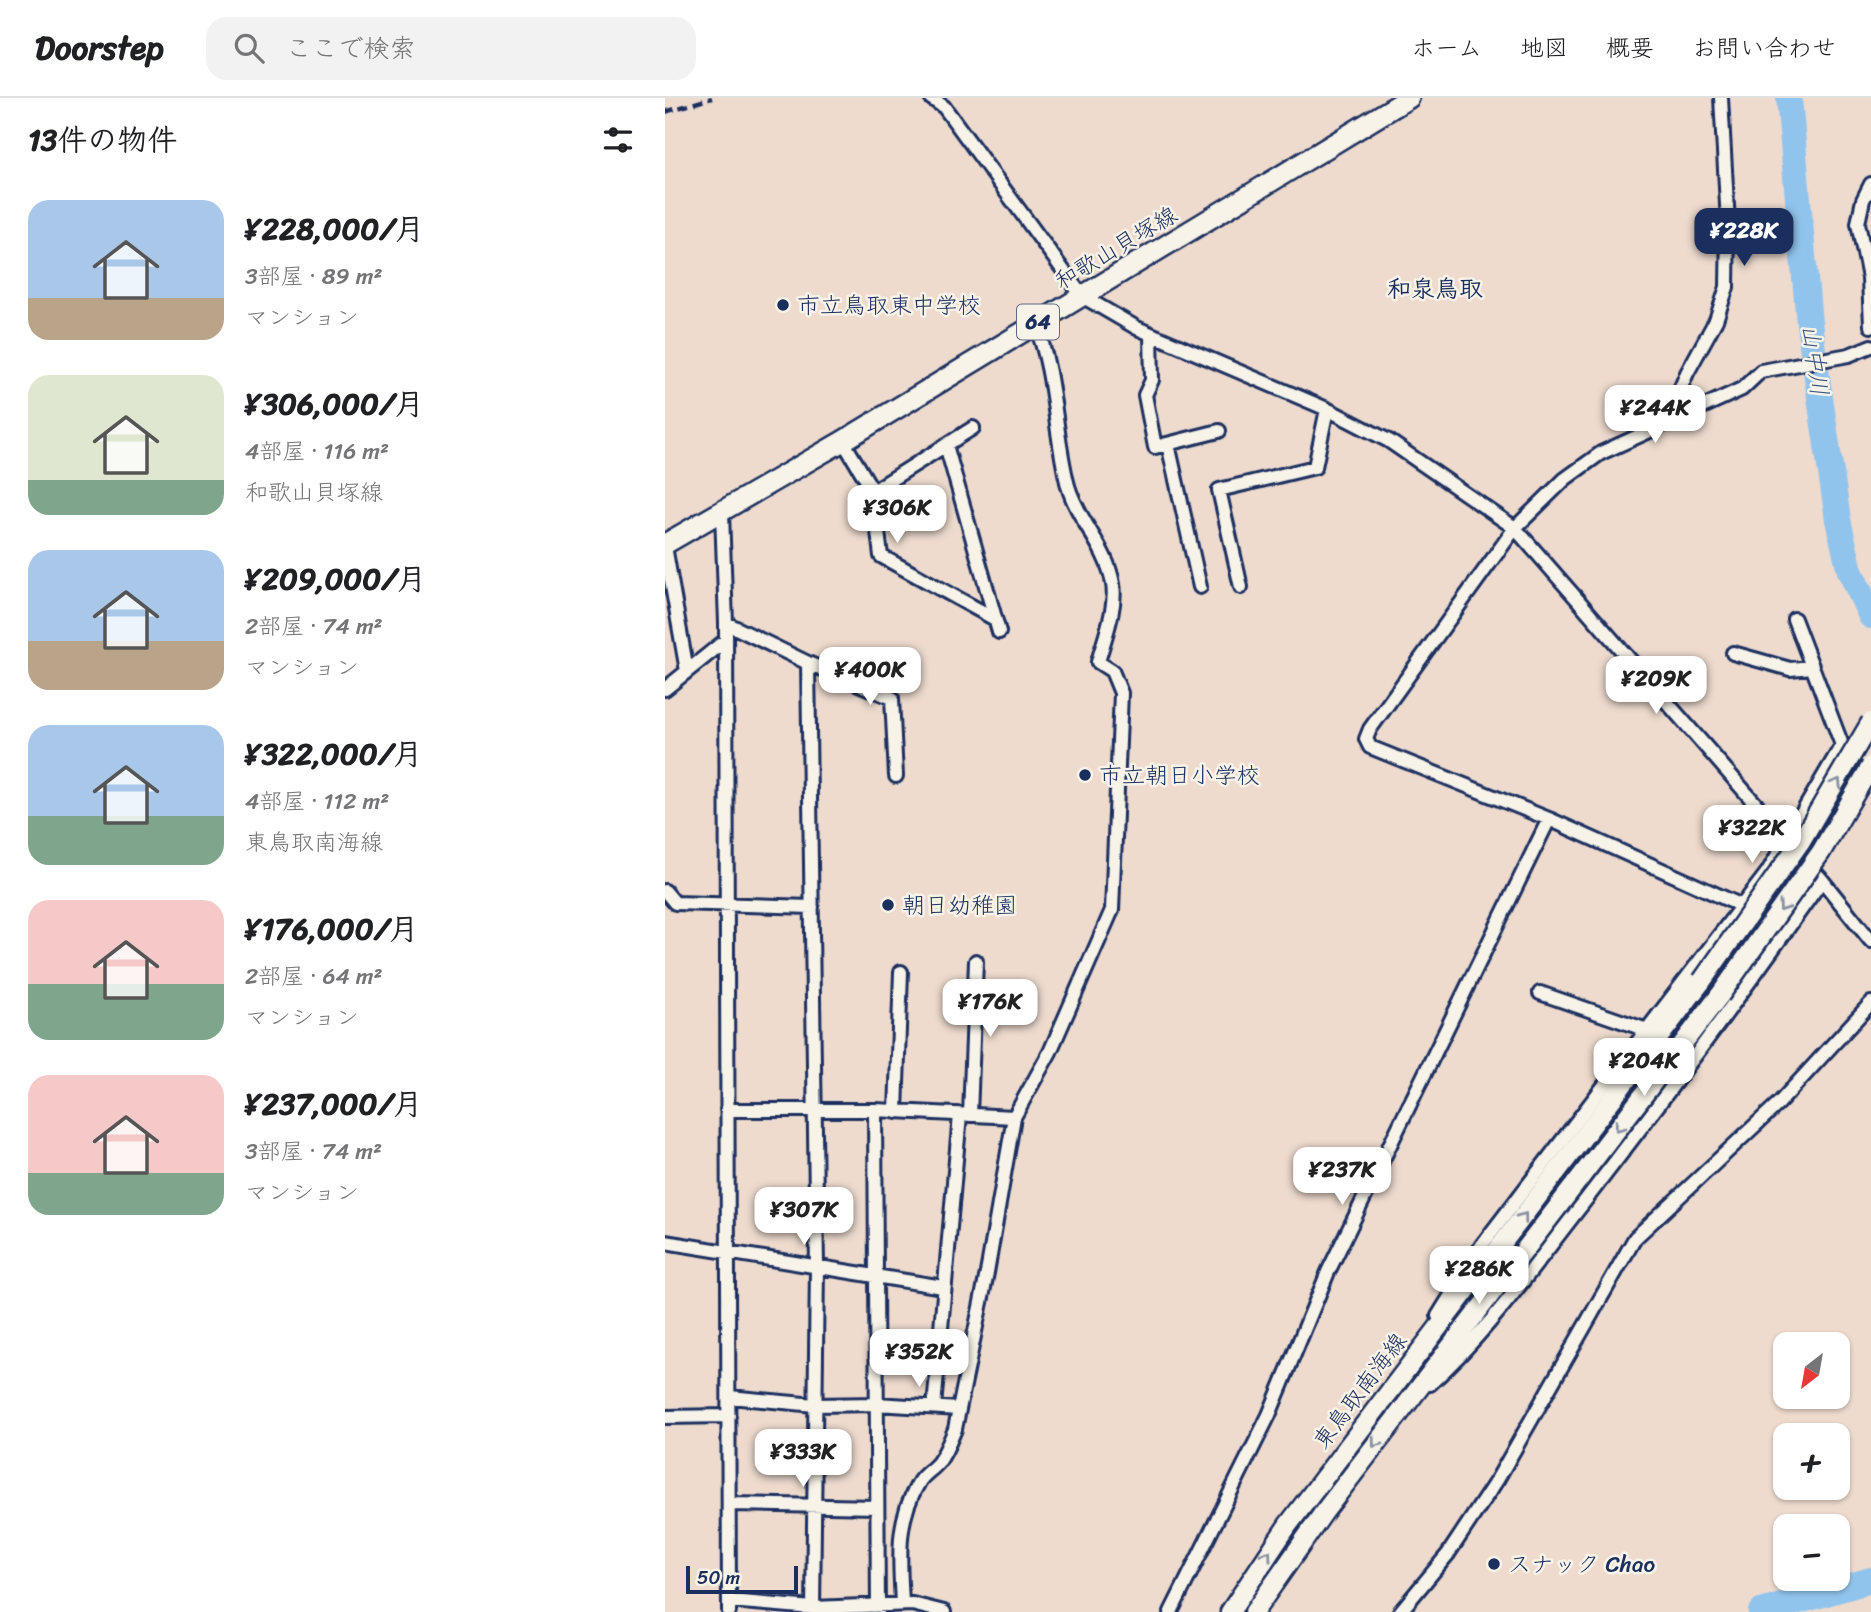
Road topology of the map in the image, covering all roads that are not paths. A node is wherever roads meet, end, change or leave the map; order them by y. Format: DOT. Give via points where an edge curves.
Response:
graph roads {
  1 [pos="930,98"];
  2 [pos="1409,98"];
  3 [pos="1721,98"];
  4 [pos="1871,184"];
  5 [pos="1082,296"];
  6 [pos="1035,323"];
  7 [pos="1871,326"];
  8 [pos="1151,334"];
  9 [pos="1871,346"];
  10 [pos="1327,409"];
  11 [pos="1667,421"];
  12 [pos="973,428"];
  13 [pos="1219,431"];
  14 [pos="843,441"];
  15 [pos="1168,444"];
  16 [pos="946,445"];
  17 [pos="873,491"];
  18 [pos="722,513"];
  19 [pos="1515,528"];
  20 [pos="665,545"];
  21 [pos="1201,587"];
  22 [pos="1241,587"];
  23 [pos="995,619"];
  24 [pos="1794,619"];
  25 [pos="726,623"];
  26 [pos="999,632"];
  27 [pos="726,640"];
  28 [pos="1733,653"];
  29 [pos="808,663"];
  30 [pos="1812,667"];
  31 [pos="687,671"];
  32 [pos="665,689"];
  33 [pos="1871,723"];
  34 [pos="1871,766"];
  35 [pos="896,776"];
  36 [pos="1549,819"];
  37 [pos="1787,842"];
  38 [pos="1822,880"];
  39 [pos="665,891"];
  40 [pos="726,905"];
  41 [pos="1742,906"];
  42 [pos="812,907"];
  43 [pos="1871,941"];
  44 [pos="976,961"];
  45 [pos="901,972"];
  46 [pos="1540,993"];
  47 [pos="1871,1003"];
  48 [pos="1647,1030"];
  49 [pos="727,1110"];
  50 [pos="814,1110"];
  51 [pos="875,1111"];
  52 [pos="896,1112"];
  53 [pos="965,1115"];
  54 [pos="1014,1117"];
  55 [pos="665,1242"];
  56 [pos="727,1254"];
  57 [pos="817,1266"];
  58 [pos="874,1277"];
  59 [pos="943,1287"];
  60 [pos="1410,1365"];
  61 [pos="729,1397"];
  62 [pos="876,1404"];
  63 [pos="815,1405"];
  64 [pos="1404,1406"];
  65 [pos="934,1407"];
  66 [pos="959,1409"];
  67 [pos="729,1416"];
  68 [pos="665,1417"];
  69 [pos="729,1504"];
  70 [pos="814,1506"];
  71 [pos="877,1507"];
  72 [pos="902,1604"];
  73 [pos="729,1606"];
  74 [pos="878,1608"];
  75 [pos="813,1610"];
  76 [pos="944,1612"];
  77 [pos="1171,1612"];
  78 [pos="1230,1612"];
  79 [pos="1254,1612"];
  80 [pos="1399,1612"];
  1 -- 5 [label="street" via="944,107"];
  2 -- 5 [label="main road, 和歌山貝塚線 / 64"];
  3 -- 11 [label="street" via="1727,287"];
  4 -- 7 [label="street" via="1858,223 1869,278"];
  5 -- 6 [label="main road, 和歌山貝塚線 / 64"];
  5 -- 8 [label="street"];
  6 -- 14 [label="main road, 和歌山貝塚線 / 64"];
  6 -- 54 [label="street" via="1046,351 1069,488 1106,559 1114,586 1098,662 1112,671 1121,693 1112,910 1049,1052"];
  8 -- 10 [label="street"];
  8 -- 15 [label="street" via="1152,380 1145,396 1155,447"];
  9 -- 11 [label="street" via="1849,355 1761,371 1742,389"];
  10 -- 19 [label="street" via="1389,441"];
  10 -- 22 [label="street" via="1315,467 1219,490"];
  11 -- 19 [label="street" via="1601,453 1565,479"];
  12 -- 16 [label="street"];
  13 -- 15 [label="street"];
  14 -- 17 [label="street"];
  14 -- 18 [label="main road, 和歌山貝塚線 / 64"];
  15 -- 21 [label="street"];
  16 -- 17 [label="street"];
  16 -- 23 [label="street"];
  17 -- 23 [label="street" via="881,556"];
  18 -- 20 [label="main road, 和歌山貝塚線 / 64"];
  18 -- 25 [label="street"];
  19 -- 36 [label="street" via="1366,739 1370,747"];
  19 -- 37 [label="street"];
  20 -- 31 [label="street"];
  23 -- 26 [label="street"];
  24 -- 30 [label="street"];
  25 -- 27 [label="street"];
  25 -- 29 [label="street"];
  27 -- 31 [label="street"];
  27 -- 40 [label="street"];
  28 -- 30 [label="street" via="1790,669"];
  29 -- 35 [label="street" via="892,698"];
  29 -- 42 [label="street"];
  30 -- 37 [label="street" via="1842,745"];
  31 -- 32 [label="street"];
  60 -- 33 [label="main road, 東鳥取南海線, one-way, bridge" via="1702,981 1801,841"];
  34 -- 64 [label="main road, 東鳥取南海線, one-way, bridge" via="1821,852 1720,995"];
  36 -- 41 [label="street"];
  36 -- 77 [label="street" via="1328,1272 1269,1415"];
  37 -- 38 [label="street"];
  37 -- 41 [label="street"];
  38 -- 43 [label="street"];
  38 -- 64 [label="street" via="1659,1106 1531,1270 1463,1354"];
  39 -- 40 [label="street" via="675,903"];
  40 -- 42 [label="street"];
  40 -- 49 [label="street"];
  41 -- 48 [label="street"];
  42 -- 50 [label="street"];
  44 -- 53 [label="street"];
  45 -- 52 [label="street"];
  46 -- 48 [label="street"];
  47 -- 80 [label="street" via="1779,1102 1635,1238 1497,1480 1448,1554"];
  48 -- 60 [label="street" via="1482,1245"];
  49 -- 50 [label="street"];
  49 -- 56 [label="street"];
  50 -- 51 [label="street"];
  50 -- 57 [label="street"];
  51 -- 52 [label="street"];
  51 -- 58 [label="street"];
  52 -- 53 [label="street"];
  53 -- 54 [label="street"];
  53 -- 59 [label="street"];
  54 -- 66 [label="street"];
  55 -- 56 [label="street"];
  56 -- 57 [label="street"];
  56 -- 61 [label="street"];
  57 -- 58 [label="street"];
  57 -- 63 [label="street"];
  58 -- 59 [label="street"];
  58 -- 62 [label="street"];
  59 -- 65 [label="street"];
  78 -- 60 [label="main road, 東鳥取南海線, one-way" via="1288,1525"];
  61 -- 63 [label="street"];
  61 -- 67 [label="street"];
  62 -- 63 [label="street"];
  62 -- 65 [label="street"];
  62 -- 71 [label="street"];
  63 -- 70 [label="street"];
  64 -- 79 [label="main road, 東鳥取南海線, one-way"];
  65 -- 66 [label="street"];
  66 -- 72 [label="street" via="947,1450 921,1478 903,1516 899,1537"];
  67 -- 68 [label="street"];
  67 -- 69 [label="street"];
  69 -- 70 [label="street"];
  69 -- 73 [label="street"];
  70 -- 71 [label="street"];
  70 -- 75 [label="street"];
  71 -- 74 [label="street"];
  72 -- 74 [label="street"];
  72 -- 76 [label="street"];
  73 -- 75 [label="street"];
  74 -- 75 [label="street"];
}
